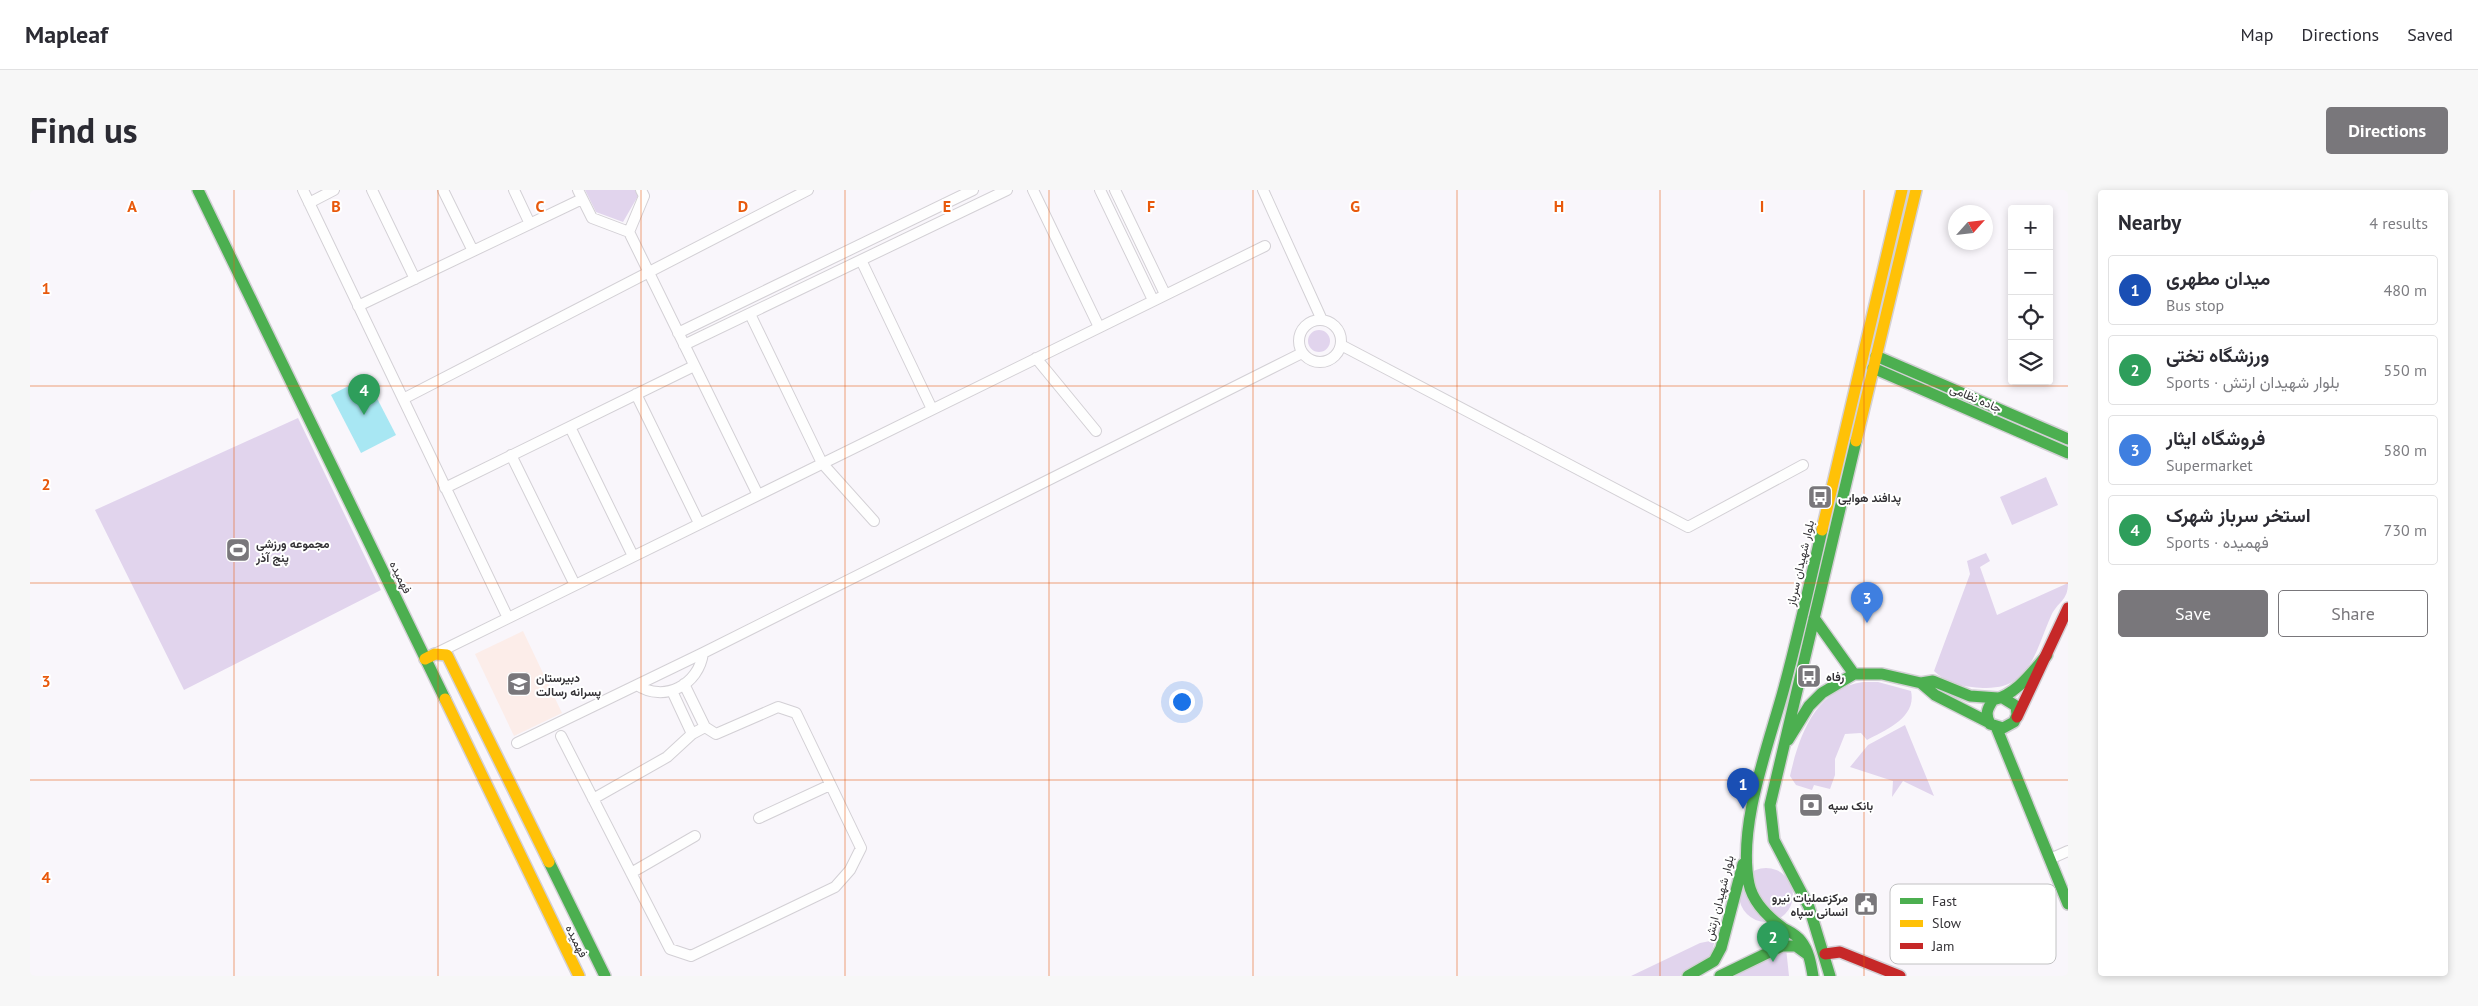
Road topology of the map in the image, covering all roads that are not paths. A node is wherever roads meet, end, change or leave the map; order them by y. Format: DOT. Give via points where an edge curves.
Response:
graph roads {
  1 [pos="198,190"];
  2 [pos="302,190"];
  3 [pos="334,190"];
  4 [pos="372,190"];
  5 [pos="443,190"];
  6 [pos="514,190"];
  7 [pos="641,190"];
  8 [pos="808,190"];
  9 [pos="973,190"];
  10 [pos="1007,190"];
  11 [pos="1033,190"];
  12 [pos="1100,190"];
  13 [pos="1115,190"];
  14 [pos="1263,190"];
  15 [pos="1902,190"];
  16 [pos="1916,190"];
  17 [pos="580,194"];
  18 [pos="309,203"];
  19 [pos="530,224"];
  20 [pos="629,232"];
  21 [pos="1265,246"];
  22 [pos="473,251"];
  23 [pos="862,260"];
  24 [pos="648,272"];
  25 [pos="415,279"];
  26 [pos="1165,294"];
  27 [pos="1153,300"];
  28 [pos="358,306"];
  29 [pos="750,314"];
  30 [pos="1322,320"];
  31 [pos="1099,326"];
  32 [pos="678,333"];
  33 [pos="684,345"];
  34 [pos="1341,345"];
  35 [pos="1302,354"];
  36 [pos="1876,356"];
  37 [pos="1036,358"];
  38 [pos="694,366"];
  39 [pos="1874,368"];
  40 [pos="636,394"];
  41 [pos="403,399"];
  42 [pos="932,409"];
  43 [pos="570,427"];
  44 [pos="1096,431"];
  45 [pos="2068,439"];
  46 [pos="2068,452"];
  47 [pos="511,455"];
  48 [pos="822,463"];
  49 [pos="1803,465"];
  50 [pos="446,488"];
  51 [pos="758,495"];
  52 [pos="874,521"];
  53 [pos="699,523"];
  54 [pos="633,556"];
  55 [pos="575,585"];
  56 [pos="2068,608"];
  57 [pos="508,618"];
  58 [pos="1814,618"];
  59 [pos="703,654"];
  60 [pos="2047,655"];
  61 [pos="430,656"];
  62 [pos="1854,674"];
  63 [pos="1921,683"];
  64 [pos="684,684"];
  65 [pos="637,685"];
  66 [pos="672,691"];
  67 [pos="2001,698"];
  68 [pos="2016,719"];
  69 [pos="1993,726"];
  70 [pos="705,727"];
  71 [pos="692,734"];
  72 [pos="561,736"];
  73 [pos="517,743"];
  74 [pos="1784,747"];
  75 [pos="2009,760"];
  76 [pos="830,785"];
  77 [pos="593,799"];
  78 [pos="759,818"];
  79 [pos="695,836"];
  80 [pos="1747,841"];
  81 [pos="2068,851"];
  82 [pos="2050,859"];
  83 [pos="630,873"];
  84 [pos="2068,904"];
  85 [pos="1825,954"];
  86 [pos="1810,958"];
  87 [pos="579,976"];
  88 [pos="605,976"];
  89 [pos="1688,976"];
  90 [pos="1720,976"];
  91 [pos="1813,976"];
  92 [pos="1830,976"];
  93 [pos="1900,976"];
  1 -- 61 [label="main road, فهمیده"];
  2 -- 18 [label="street"];
  3 -- 18 [label="street"];
  4 -- 25 [label="street"];
  5 -- 22 [label="street"];
  6 -- 19 [label="street"];
  7 -- 20 [label="street" via="644,196"];
  8 -- 24 [label="street"];
  9 -- 32 [label="street"];
  10 -- 23 [label="street"];
  11 -- 31 [label="street"];
  12 -- 27 [label="street"];
  13 -- 26 [label="street"];
  14 -- 30 [label="street"];
  15 -- 80 [label="main road, بلوار شهیدان سرباز"];
  16 -- 36 [label="main road"];
  17 -- 19 [label="street"];
  17 -- 20 [label="street" via="592,218"];
  18 -- 28 [label="street"];
  19 -- 22 [label="street"];
  20 -- 24 [label="street"];
  21 -- 26 [label="street"];
  22 -- 25 [label="street"];
  23 -- 29 [label="street"];
  23 -- 42 [label="street"];
  24 -- 32 [label="street"];
  24 -- 41 [label="street"];
  25 -- 28 [label="street"];
  26 -- 27 [label="street"];
  27 -- 31 [label="street"];
  28 -- 41 [label="street"];
  29 -- 33 [label="street"];
  29 -- 48 [label="street"];
  30 -- 34 [label="street" via="1339,331"];
  30 -- 35 [label="street" via="1309,323 1300,333"];
  31 -- 37 [label="street"];
  32 -- 33 [label="street"];
  33 -- 38 [label="street"];
  34 -- 35 [label="street" via="1334,358 1321,363"];
  34 -- 49 [label="street" via="1688,528"];
  35 -- 59 [label="street"];
  36 -- 39 [label="main road"];
  36 -- 45 [label="main road"];
  37 -- 42 [label="street"];
  37 -- 44 [label="street"];
  38 -- 40 [label="street"];
  38 -- 51 [label="street"];
  39 -- 46 [label="main road, جاده نظامی"];
  39 -- 58 [label="main road"];
  40 -- 43 [label="street"];
  40 -- 53 [label="street"];
  41 -- 50 [label="street"];
  42 -- 48 [label="street"];
  43 -- 47 [label="street"];
  43 -- 54 [label="street"];
  47 -- 50 [label="street"];
  47 -- 55 [label="street"];
  48 -- 51 [label="street"];
  48 -- 52 [label="street"];
  50 -- 57 [label="street"];
  51 -- 53 [label="street"];
  53 -- 54 [label="street"];
  54 -- 55 [label="street"];
  55 -- 57 [label="street"];
  56 -- 60 [label="main road" via="2058,624"];
  57 -- 61 [label="street"];
  58 -- 62 [label="main road"];
  58 -- 74 [label="main road"];
  59 -- 64 [label="street" via="702,664"];
  59 -- 65 [label="street"];
  60 -- 67 [label="main road" via="2029,677"];
  60 -- 68 [label="main road"];
  61 -- 87 [label="main road, فهمیده"];
  61 -- 88 [label="main road, فهمیده" via="447,655"];
  62 -- 63 [label="main road" via="1882,674"];
  62 -- 74 [label="main road" via="1822,693 1809,706"];
  63 -- 67 [label="main road" via="1934,682 1967,695"];
  63 -- 69 [label="main road" via="1936,695"];
  64 -- 66 [label="street"];
  64 -- 70 [label="street"];
  65 -- 66 [label="street" via="659,694"];
  65 -- 73 [label="street"];
  66 -- 71 [label="street"];
  67 -- 68 [label="main road" via="2012,702"];
  67 -- 69 [label="main road" via="1987,708"];
  68 -- 69 [label="main road" via="2007,728"];
  68 -- 75 [label="main road"];
  69 -- 75 [label="main road"];
  70 -- 71 [label="street"];
  70 -- 76 [label="street" via="716,734 778,708 796,713"];
  71 -- 77 [label="street" via="667,757"];
  72 -- 77 [label="street"];
  74 -- 85 [label="main road" via="1770,805 1770,826 1776,850 1799,886"];
  75 -- 82 [label="main road"];
  76 -- 78 [label="street"];
  76 -- 83 [label="street" via="861,848 850,870 835,887 691,956 670,949"];
  77 -- 83 [label="street"];
  79 -- 83 [label="street"];
  80 -- 86 [label="main road, بلوار شهیدان سرباز" via="1748,879 1753,898 1762,911 1797,935"];
  80 -- 89 [label="main road, بلوار شهیدان ارتش" via="1721,948 1714,961"];
  81 -- 82 [label="street"];
  82 -- 84 [label="main road"];
  85 -- 92 [label="main road"];
  85 -- 93 [label="main road" via="1840,952"];
  86 -- 90 [label="main road" via="1802,947 1782,946"];
  86 -- 91 [label="main road"];
}
